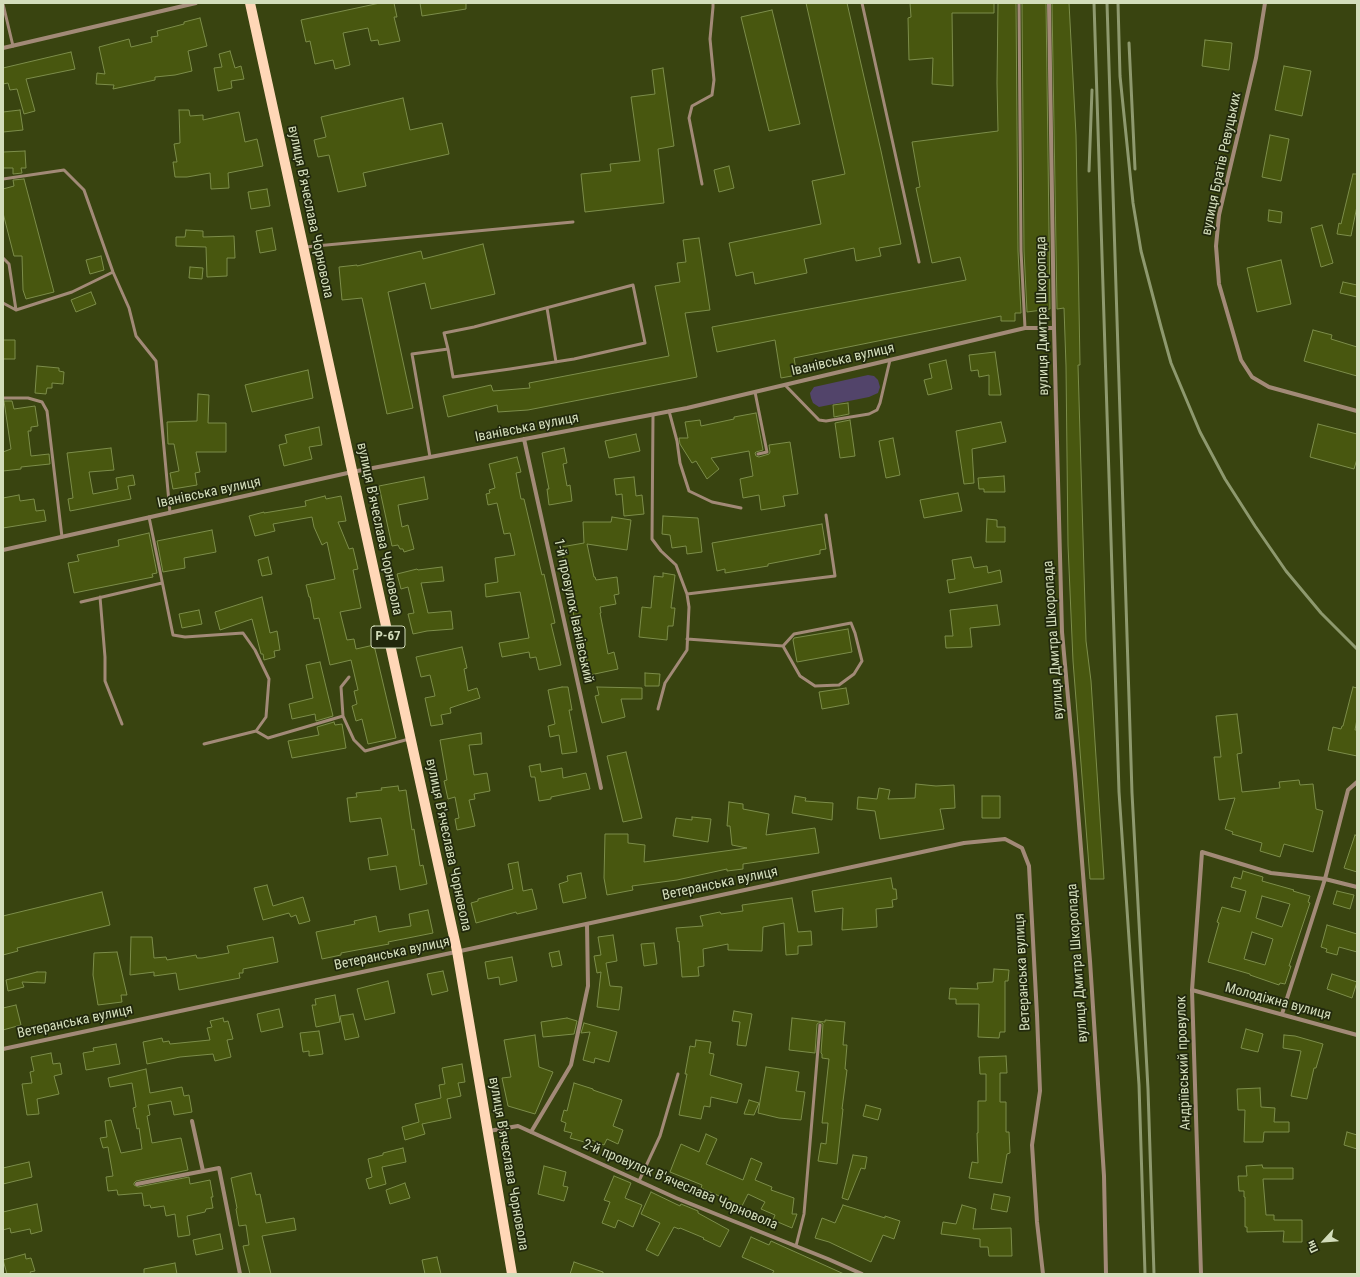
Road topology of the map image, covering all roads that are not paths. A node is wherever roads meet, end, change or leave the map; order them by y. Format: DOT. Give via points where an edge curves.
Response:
graph roads {
  1 [pos="196,3"];
  2 [pos="250,3"];
  3 [pos="713,3"];
  4 [pos="862,3"];
  5 [pos="1019,3"];
  6 [pos="1049,3"];
  7 [pos="1265,3"];
  8 [pos="3,4"];
  9 [pos="13,46"];
  10 [pos="3,48"];
  11 [pos="3,179"];
  12 [pos="702,184"];
  13 [pos="573,222"];
  14 [pos="303,248"];
  15 [pos="3,258"];
  16 [pos="919,262"];
  17 [pos="113,272"];
  18 [pos="3,303"];
  19 [pos="547,308"];
  20 [pos="16,310"];
  21 [pos="1025,328"];
  22 [pos="1054,328"];
  23 [pos="448,349"];
  24 [pos="890,360"];
  25 [pos="556,362"];
  26 [pos="785,385"];
  27 [pos="756,392"];
  28 [pos="3,398"];
  29 [pos="1357,411"];
  30 [pos="669,412"];
  31 [pos="653,414"];
  32 [pos="524,439"];
  33 [pos="758,454"];
  34 [pos="430,458"];
  35 [pos="352,472"];
  36 [pos="741,508"];
  37 [pos="170,513"];
  38 [pos="826,514"];
  39 [pos="149,517"];
  40 [pos="62,537"];
  41 [pos="3,550"];
  42 [pos="162,583"];
  43 [pos="687,594"];
  44 [pos="100,597"];
  45 [pos="81,602"];
  46 [pos="687,640"];
  47 [pos="783,646"];
  48 [pos="349,677"];
  49 [pos="658,709"];
  50 [pos="343,716"];
  51 [pos="122,724"];
  52 [pos="256,731"];
  53 [pos="410,738"];
  54 [pos="204,744"];
  55 [pos="1357,782"];
  56 [pos="601,788"];
  57 [pos="1325,879"];
  58 [pos="1357,887"];
  59 [pos="587,924"];
  60 [pos="457,951"];
  61 [pos="1192,990"];
  62 [pos="1282,1014"];
  63 [pos="820,1025"];
  64 [pos="1357,1035"];
  65 [pos="3,1049"];
  66 [pos="678,1074"];
  67 [pos="192,1121"];
  68 [pos="488,1131"];
  69 [pos="532,1132"];
  70 [pos="203,1171"];
  71 [pos="639,1181"];
  72 [pos="137,1184"];
  73 [pos="796,1246"];
  74 [pos="240,1274"];
  75 [pos="512,1274"];
  76 [pos="862,1274"];
  77 [pos="1043,1274"];
  78 [pos="1106,1274"];
  79 [pos="1202,1274"];
  1 -- 9 [label="street"];
  2 -- 14 [label="main road, вулиця В'ячеслава Чорновола / Р-67"];
  3 -- 12 [label="lane" via="710,38 714,80 712,95 692,106 689,118"];
  4 -- 16 [label="lane"];
  5 -- 21 [label="lane" via="1021,251"];
  6 -- 22 [label="street, вулиця Дмитра Шкоропада"];
  7 -- 29 [label="street, вулиця Братів Ревуцьких" via="1256,58 1219,215 1216,246 1219,284 1241,360 1252,377 1269,387"];
  8 -- 9 [label="lane"];
  9 -- 10 [label="street"];
  11 -- 17 [label="lane" via="64,170 84,190"];
  13 -- 14 [label="lane"];
  14 -- 35 [label="main road, вулиця В'ячеслава Чорновола / Р-67"];
  15 -- 20 [label="lane" via="9,264"];
  17 -- 20 [label="lane" via="72,292"];
  17 -- 37 [label="lane" via="129,308 136,336 156,361"];
  18 -- 20 [label="lane"];
  19 -- 23 [label="lane" via="444,333"];
  19 -- 25 [label="lane"];
  19 -- 25 [label="lane" via="633,285 645,343"];
  21 -- 22 [label="street, Іванівська вулиця"];
  21 -- 24 [label="street, Іванівська вулиця"];
  22 -- 78 [label="street, вулиця Дмитра Шкоропада" via="1062,632 1090,961 1104,1176"];
  23 -- 25 [label="lane" via="453,377"];
  23 -- 34 [label="lane" via="412,354"];
  24 -- 26 [label="street, Іванівська вулиця"];
  24 -- 26 [label="lane" via="880,403 877,410 870,414 819,420"];
  26 -- 27 [label="street, Іванівська вулиця"];
  27 -- 30 [label="street, Іванівська вулиця"];
  27 -- 33 [label="lane" via="767,452"];
  28 -- 40 [label="lane" via="28,398 42,402 47,411"];
  30 -- 31 [label="street, Іванівська вулиця"];
  30 -- 36 [label="lane" via="680,464 689,491 712,502"];
  31 -- 32 [label="street, Іванівська вулиця"];
  31 -- 43 [label="lane" via="652,539 661,552 676,565"];
  32 -- 34 [label="street, Іванівська вулиця"];
  32 -- 56 [label="street, 1-й провулок Іванівський"];
  34 -- 35 [label="street, Іванівська вулиця"];
  35 -- 37 [label="street, Іванівська вулиця"];
  35 -- 53 [label="main road, вулиця В'ячеслава Чорновола / Р-67"];
  37 -- 39 [label="street, Іванівська вулиця"];
  38 -- 43 [label="lane" via="835,576"];
  39 -- 40 [label="street, Іванівська вулиця"];
  39 -- 42 [label="lane"];
  40 -- 41 [label="street, Іванівська вулиця"];
  42 -- 44 [label="lane"];
  42 -- 52 [label="lane" via="173,635 186,637 243,633 255,650 269,679 266,717"];
  43 -- 46 [label="lane"];
  44 -- 45 [label="lane"];
  44 -- 51 [label="lane" via="105,681"];
  46 -- 47 [label="lane"];
  46 -- 49 [label="lane" via="687,650 665,683"];
  47 -- 47 [label="lane" via="800,676 815,686 839,685 854,674 862,661 851,623 794,634"];
  48 -- 50 [label="lane" via="341,687"];
  50 -- 52 [label="lane" via="268,738"];
  50 -- 53 [label="lane" via="354,740 365,750"];
  52 -- 54 [label="lane"];
  53 -- 60 [label="main road, вулиця В'ячеслава Чорновола / Р-67"];
  55 -- 57 [label="street" via="1348,790"];
  57 -- 58 [label="street"];
  57 -- 61 [label="street, Андріївський провулок" via="1271,873 1202,852"];
  57 -- 62 [label="street"];
  59 -- 60 [label="street, Ветеранська вулиця"];
  59 -- 69 [label="street" via="588,986 571,1065"];
  59 -- 77 [label="street, Ветеранська вулиця" via="964,843 1005,839 1022,848 1029,866 1037,1015 1040,1091 1032,1145"];
  60 -- 65 [label="street, Ветеранська вулиця"];
  60 -- 68 [label="main road, вулиця В'ячеслава Чорновола / Р-67"];
  61 -- 62 [label="street, Молодіжна вулиця"];
  61 -- 79 [label="street, Андріївський провулок"];
  62 -- 64 [label="street, Молодіжна вулиця"];
  63 -- 73 [label="lane" via="804,1214"];
  66 -- 71 [label="lane" via="660,1136"];
  67 -- 70 [label="street"];
  68 -- 69 [label="street, 2-й провулок В'ячеслава Чорновола" via="518,1126"];
  68 -- 75 [label="main road, вулиця В'ячеслава Чорновола / Р-67"];
  69 -- 71 [label="street, 2-й провулок В'ячеслава Чорновола"];
  70 -- 72 [label="street"];
  70 -- 74 [label="street" via="219,1168"];
  71 -- 73 [label="street, 2-й провулок В'ячеслава Чорновола"];
  73 -- 76 [label="street, 2-й провулок В'ячеслава Чорновола"];
}
